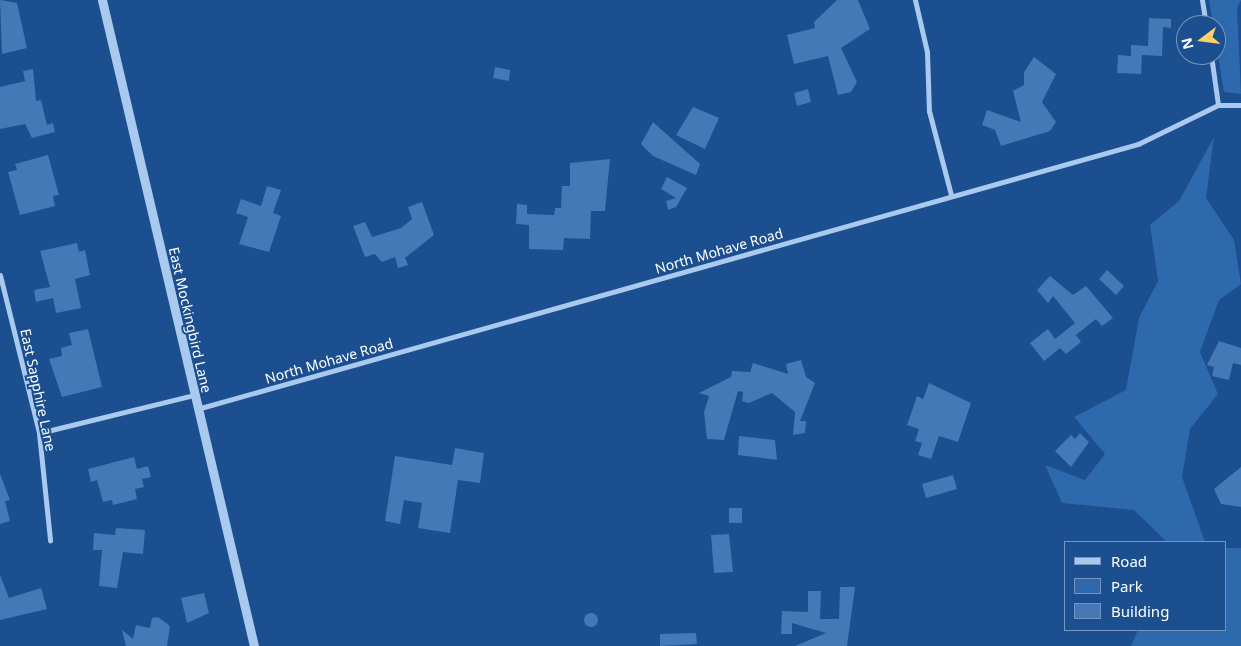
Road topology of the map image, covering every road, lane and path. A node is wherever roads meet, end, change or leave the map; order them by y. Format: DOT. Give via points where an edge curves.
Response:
graph roads {
  1 [pos="102,0"];
  2 [pos="915,0"];
  3 [pos="1202,0"];
  4 [pos="1204,15"];
  5 [pos="1212,65"];
  6 [pos="1218,105"];
  7 [pos="1241,106"];
  8 [pos="951,195"];
  9 [pos="0,275"];
  10 [pos="194,394"];
  11 [pos="197,410"];
  12 [pos="39,433"];
  13 [pos="50,540"];
  14 [pos="254,646"];
  1 -- 10 [label="street, East Mockingbird Lane"];
  2 -- 8 [label="street" via="928,52 929,111"];
  3 -- 4 [label="street"];
  5 -- 6 [label="street"];
  6 -- 7 [label="street, North Mohave Road"];
  6 -- 8 [label="street, North Mohave Road" via="1138,144"];
  8 -- 11 [label="street, North Mohave Road"];
  9 -- 12 [label="street, East Sapphire Lane"];
  10 -- 11 [label="street, East Mockingbird Lane"];
  10 -- 12 [label="street"];
  11 -- 14 [label="street, East Mockingbird Lane"];
  12 -- 13 [label="street, East Sapphire Lane"];
}
